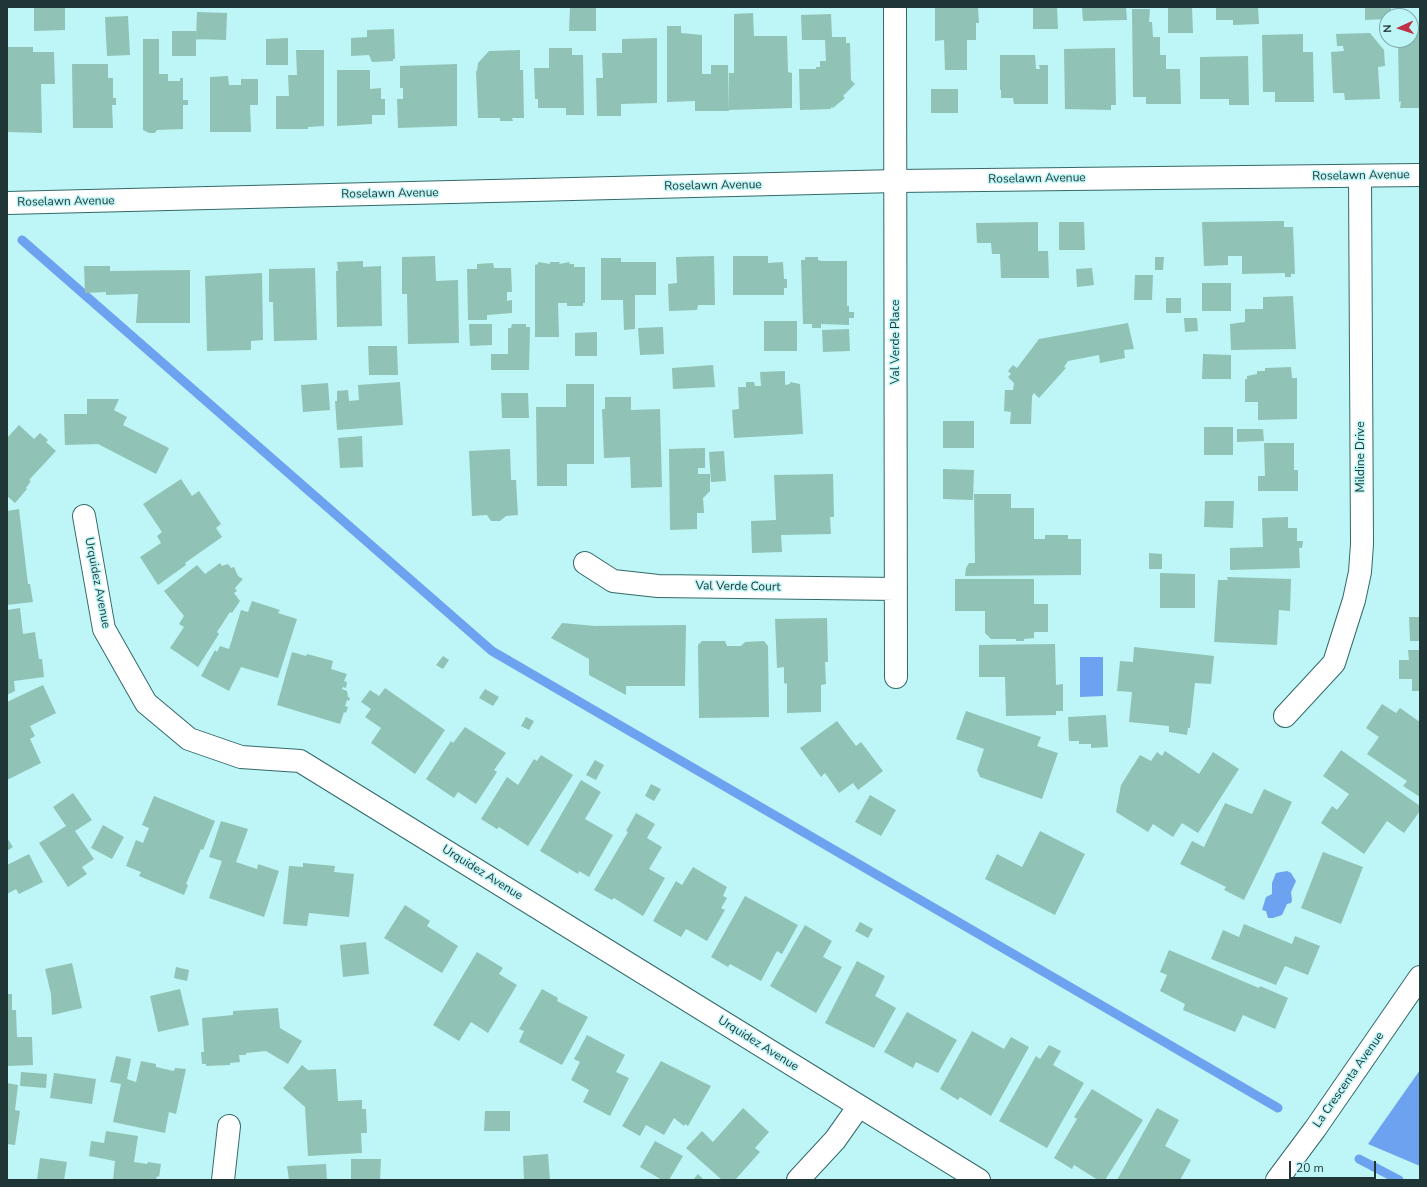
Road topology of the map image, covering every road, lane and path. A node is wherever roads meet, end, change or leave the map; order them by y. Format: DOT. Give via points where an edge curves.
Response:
graph roads {
  1 [pos="895,7"];
  2 [pos="1420,175"];
  3 [pos="1360,176"];
  4 [pos="896,181"];
  5 [pos="7,203"];
  6 [pos="84,516"];
  7 [pos="585,563"];
  8 [pos="896,589"];
  9 [pos="896,677"];
  10 [pos="1285,716"];
  11 [pos="1420,977"];
  12 [pos="859,1106"];
  13 [pos="229,1126"];
  14 [pos="223,1180"];
  15 [pos="798,1180"];
  16 [pos="979,1180"];
  17 [pos="1276,1180"];
  1 -- 4 [label="street, Val Verde Place"];
  2 -- 3 [label="street, Roselawn Avenue"];
  3 -- 4 [label="street, Roselawn Avenue"];
  3 -- 10 [label="street, Mildine Drive" via="1360,572 1334,663"];
  4 -- 5 [label="street, Roselawn Avenue"];
  4 -- 8 [label="street, Val Verde Place"];
  6 -- 12 [label="street, Urquidez Avenue" via="104,629 146,703 189,739 241,757 300,761"];
  7 -- 8 [label="street, Val Verde Court" via="613,581 658,586"];
  8 -- 9 [label="street, Val Verde Place"];
  11 -- 17 [label="street, La Crescenta Avenue" via="1315,1129"];
  12 -- 15 [label="street" via="835,1140"];
  12 -- 16 [label="street, Urquidez Avenue"];
  13 -- 14 [label="street"];
}
